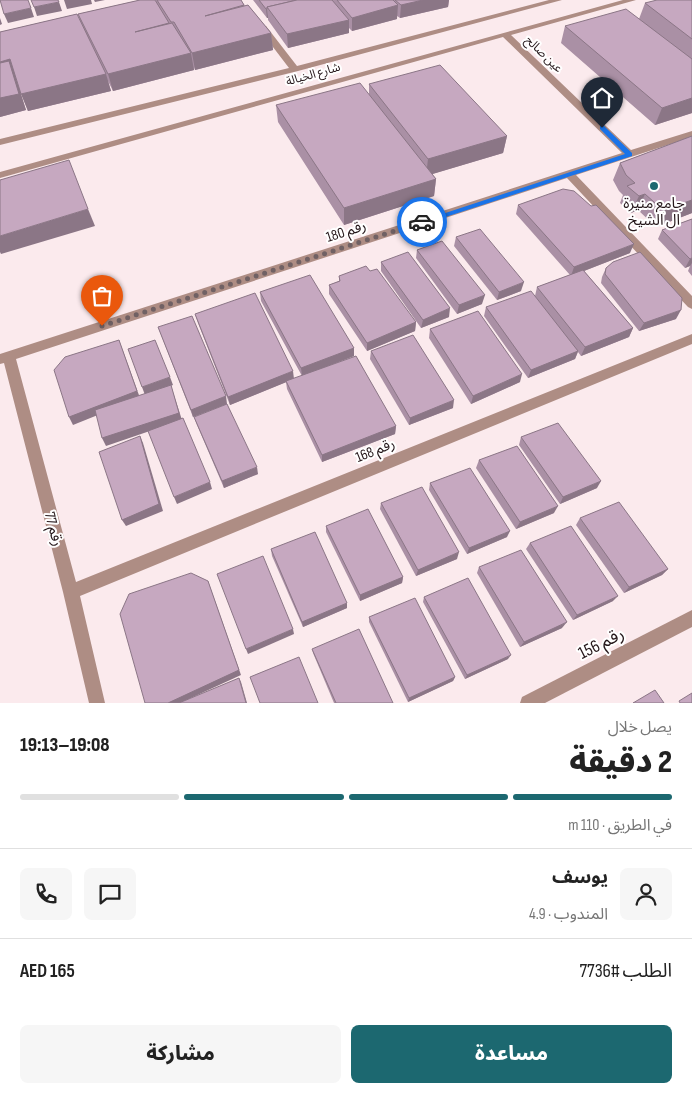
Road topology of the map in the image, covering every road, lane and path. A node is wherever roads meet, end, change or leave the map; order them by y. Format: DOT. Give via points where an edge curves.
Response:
graph roads {
  1 [pos="558,0"];
  2 [pos="632,0"];
  3 [pos="259,23"];
  4 [pos="504,34"];
  5 [pos="295,69"];
  6 [pos="692,134"];
  7 [pos="0,142"];
  8 [pos="630,155"];
  9 [pos="570,174"];
  10 [pos="0,175"];
  11 [pos="692,304"];
  12 [pos="692,339"];
  13 [pos="4,358"];
  14 [pos="71,592"];
  15 [pos="692,618"];
  16 [pos="97,703"];
  17 [pos="528,703"];
  1 -- 5 [label="street, شارع الخيالة"];
  2 -- 4 [label="street, شارع الخيالة" via="611,9"];
  3 -- 5 [label="street"];
  4 -- 8 [label="street, عين صالح"];
  4 -- 10 [label="street, شارع الخيالة"];
  5 -- 7 [label="street, شارع الخيالة"];
  6 -- 8 [label="street, رقم 180"];
  8 -- 9 [label="street, رقم 180"];
  9 -- 11 [label="street"];
  9 -- 13 [label="street, رقم 180"];
  12 -- 14 [label="street, رقم 168"];
  13 -- 14 [label="street, رقم 77"];
  14 -- 16 [label="street, رقم 77"];
  15 -- 17 [label="street, رقم 156"];
}
